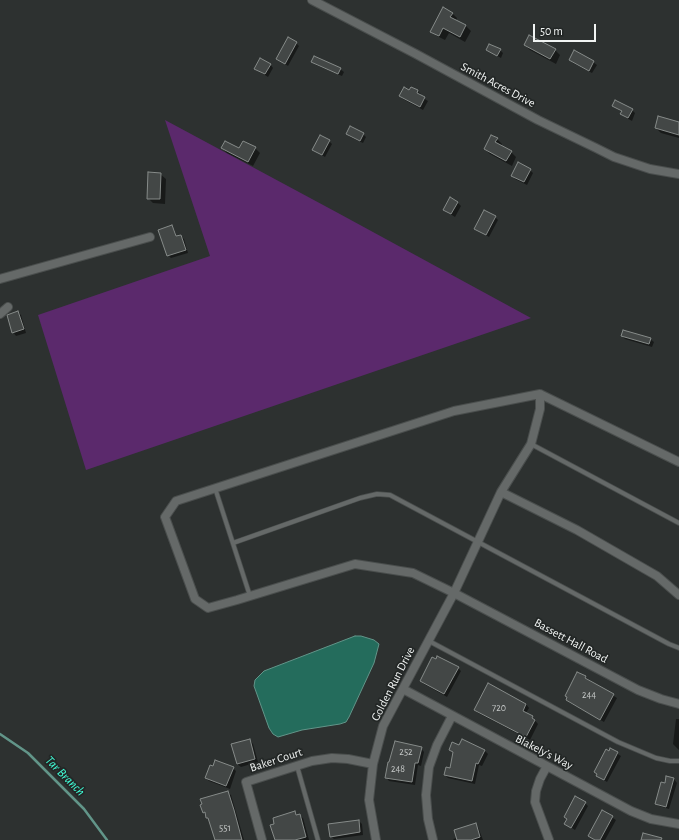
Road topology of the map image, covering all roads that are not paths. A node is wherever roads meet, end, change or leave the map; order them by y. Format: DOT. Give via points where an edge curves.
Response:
graph roads {
  1 [pos="312,0"];
  2 [pos="679,174"];
  3 [pos="150,237"];
  4 [pos="0,279"];
  5 [pos="8,307"];
  6 [pos="0,314"];
  7 [pos="540,394"];
  8 [pos="531,444"];
  9 [pos="679,462"];
  10 [pos="215,488"];
  11 [pos="501,492"];
  12 [pos="679,523"];
  13 [pos="478,542"];
  14 [pos="233,543"];
  15 [pos="454,593"];
  16 [pos="679,595"];
  17 [pos="251,596"];
  18 [pos="429,641"];
  19 [pos="679,648"];
  20 [pos="403,689"];
  21 [pos="679,704"];
  22 [pos="452,716"];
  23 [pos="679,761"];
  24 [pos="373,764"];
  25 [pos="297,766"];
  26 [pos="546,766"];
  27 [pos="679,824"];
  28 [pos="262,840"];
  29 [pos="318,840"];
  30 [pos="376,840"];
  31 [pos="433,840"];
  32 [pos="549,840"];
  1 -- 2 [label="street, Smith Acres Drive" via="538,120 614,157 650,169"];
  3 -- 4 [label="street"];
  5 -- 6 [label="street"];
  7 -- 8 [label="street, Golden Run Drive" via="540,409"];
  7 -- 9 [label="street"];
  7 -- 10 [label="street" via="454,411"];
  8 -- 11 [label="street, Golden Run Drive"];
  8 -- 12 [label="lane"];
  10 -- 14 [label="lane"];
  10 -- 17 [label="street, Bassett Hall Road" via="176,501 165,517 195,599 208,608"];
  11 -- 13 [label="street, Golden Run Drive"];
  11 -- 16 [label="street" via="577,530 657,576"];
  13 -- 14 [label="lane" via="390,495 377,494"];
  13 -- 15 [label="street, Golden Run Drive"];
  13 -- 19 [label="lane"];
  14 -- 17 [label="lane"];
  15 -- 17 [label="street, Bassett Hall Road" via="413,573 355,564"];
  15 -- 18 [label="street, Golden Run Drive"];
  15 -- 21 [label="street, Bassett Hall Road" via="638,690"];
  18 -- 20 [label="street, Golden Run Drive"];
  18 -- 23 [label="lane" via="618,742 656,758"];
  20 -- 22 [label="street, Blakely's Way"];
  20 -- 24 [label="street, Golden Run Drive" via="383,726"];
  22 -- 26 [label="street, Blakely's Way"];
  22 -- 31 [label="street" via="429,767 426,795"];
  24 -- 25 [label="street, Baker Court" via="332,758"];
  24 -- 30 [label="street, Golden Run Drive" via="369,800"];
  25 -- 28 [label="street, Baker Court" via="246,782"];
  25 -- 29 [label="lane"];
  26 -- 27 [label="street, Blakely's Way" via="631,811 651,819"];
  26 -- 32 [label="street" via="536,791 535,802"];
}
